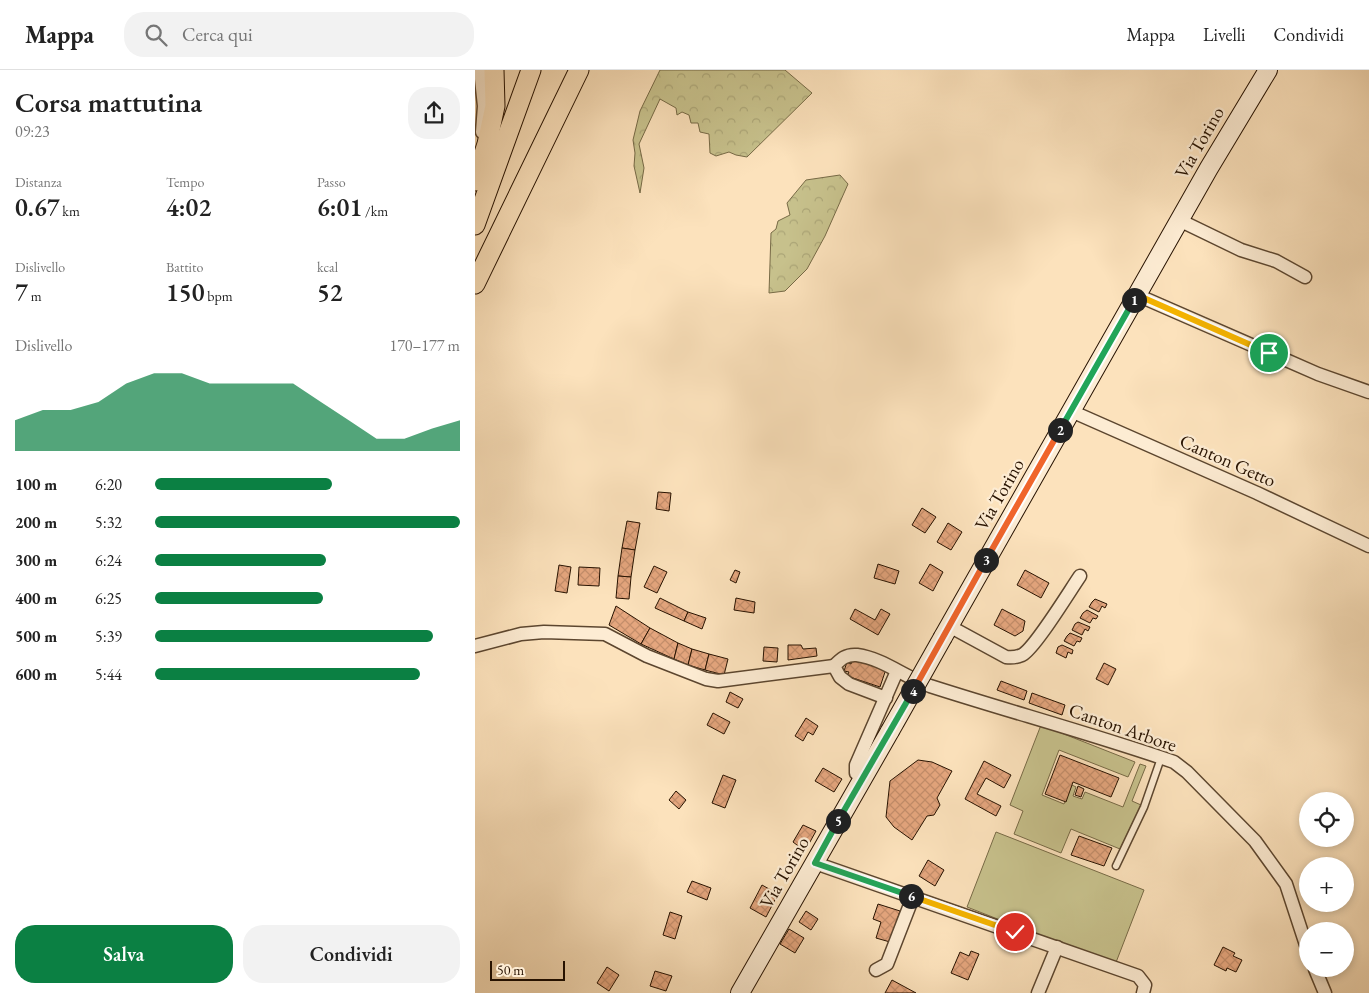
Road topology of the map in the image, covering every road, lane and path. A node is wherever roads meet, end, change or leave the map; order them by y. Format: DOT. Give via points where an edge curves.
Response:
graph roads {
  1 [pos="480,70"];
  2 [pos="494,70"];
  3 [pos="531,70"];
  4 [pos="579,70"];
  5 [pos="1267,70"];
  6 [pos="475,181"];
  7 [pos="1179,220"];
  8 [pos="475,225"];
  9 [pos="1305,277"];
  10 [pos="475,284"];
  11 [pos="1137,295"];
  12 [pos="1369,392"];
  13 [pos="1071,411"];
  14 [pos="1369,546"];
  15 [pos="1080,576"];
  16 [pos="946,632"];
  17 [pos="475,646"];
  18 [pos="834,666"];
  19 [pos="897,671"];
  20 [pos="887,698"];
  21 [pos="1161,758"];
  22 [pos="863,778"];
  23 [pos="815,863"];
  24 [pos="1116,866"];
  25 [pos="913,897"];
  26 [pos="1299,924"];
  27 [pos="1057,948"];
  28 [pos="876,970"];
  29 [pos="1318,977"];
  30 [pos="741,993"];
  31 [pos="1038,993"];
  32 [pos="1143,993"];
  33 [pos="1325,993"];
  1 -- 6 [label="street" via="483,131"];
  2 -- 6 [label="main road" via="495,106"];
  3 -- 8 [label="main road"];
  4 -- 10 [label="main road"];
  5 -- 7 [label="street, Via Torino"];
  7 -- 9 [label="street" via="1241,250 1276,261"];
  7 -- 11 [label="street, Via Torino"];
  11 -- 12 [label="street" via="1317,374"];
  11 -- 13 [label="street, Via Torino"];
  13 -- 14 [label="street, Canton Getto"];
  13 -- 16 [label="street, Via Torino"];
  15 -- 16 [label="street" via="1037,640 1021,655 1007,657"];
  16 -- 22 [label="street, Via Torino, bridge"];
  17 -- 18 [label="street" via="521,634 605,634 647,656 718,681"];
  18 -- 19 [label="street, Canton Arbore" via="843,656 855,654 889,665"];
  18 -- 20 [label="street" via="849,684"];
  19 -- 20 [label="street"];
  19 -- 21 [label="street, Canton Arbore" via="928,685"];
  20 -- 22 [label="street" via="856,765 856,773"];
  21 -- 24 [label="lane" via="1144,807"];
  21 -- 26 [label="street, Canton Arbore" via="1174,762 1187,772 1255,841 1286,884"];
  22 -- 23 [label="street, Via Torino"];
  23 -- 25 [label="street"];
  23 -- 30 [label="street, Via Torino"];
  25 -- 27 [label="street"];
  25 -- 28 [label="street" via="887,964"];
  27 -- 31 [label="street"];
  27 -- 32 [label="street" via="1138,976 1145,984"];
  29 -- 33 [label="street"];
}
